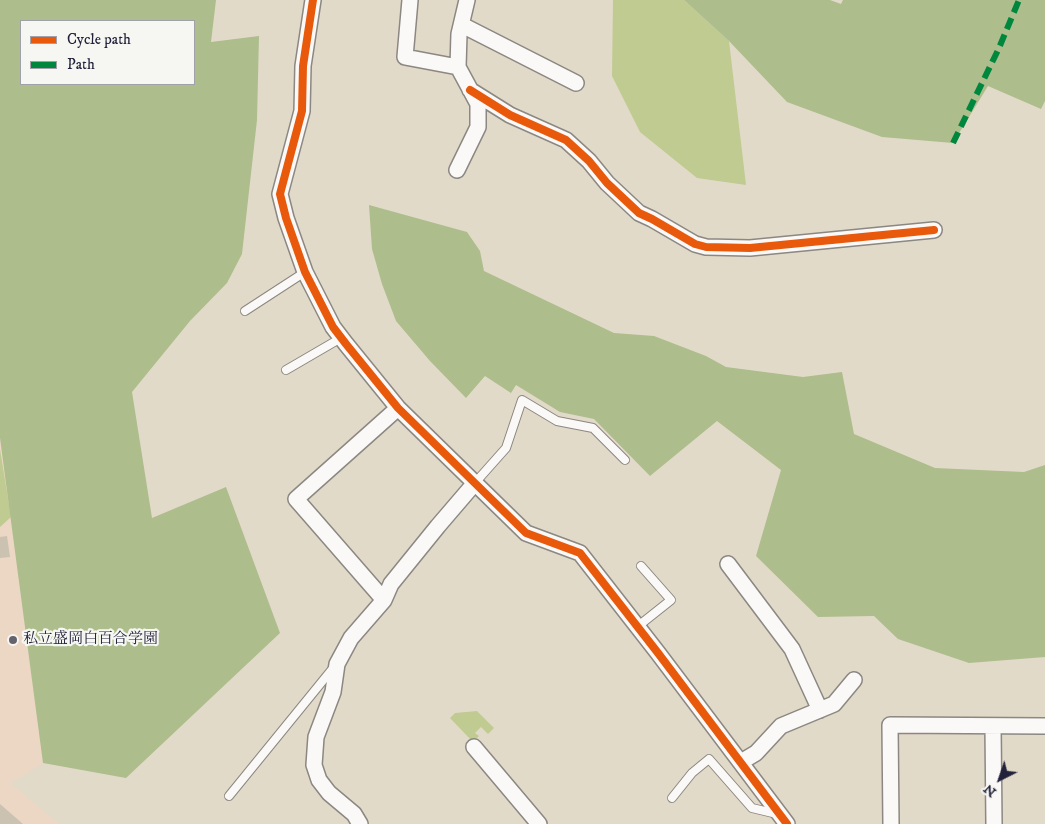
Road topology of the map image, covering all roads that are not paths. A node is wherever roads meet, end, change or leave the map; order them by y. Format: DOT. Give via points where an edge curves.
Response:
graph roads {
  1 [pos="313,0"];
  2 [pos="410,0"];
  3 [pos="467,0"];
  4 [pos="462,25"];
  5 [pos="458,67"];
  6 [pos="576,82"];
  7 [pos="470,90"];
  8 [pos="457,170"];
  9 [pos="934,230"];
  10 [pos="305,272"];
  11 [pos="245,311"];
  12 [pos="341,338"];
  13 [pos="286,370"];
  14 [pos="398,408"];
  15 [pos="625,460"];
  16 [pos="474,484"];
  17 [pos="728,564"];
  18 [pos="641,566"];
  19 [pos="384,600"];
  20 [pos="637,627"];
  21 [pos="337,664"];
  22 [pos="854,680"];
  23 [pos="820,710"];
  24 [pos="994,726"];
  25 [pos="1045,726"];
  26 [pos="474,748"];
  27 [pos="741,762"];
  28 [pos="229,796"];
  29 [pos="672,798"];
  30 [pos="782,821"];
  31 [pos="360,824"];
  32 [pos="539,824"];
  33 [pos="891,824"];
  34 [pos="994,824"];
  1 -- 10 [label="street" via="303,66 302,111 280,194"];
  2 -- 5 [label="street" via="405,57"];
  3 -- 4 [label="street"];
  4 -- 5 [label="street"];
  4 -- 6 [label="street"];
  5 -- 7 [label="street"];
  7 -- 8 [label="street" via="478,104 478,127"];
  7 -- 9 [label="street" via="510,115 566,140 639,213 695,244 750,248"];
  10 -- 11 [label="lane"];
  10 -- 12 [label="street"];
  12 -- 13 [label="lane"];
  12 -- 14 [label="street"];
  14 -- 16 [label="street"];
  14 -- 19 [label="street" via="296,498"];
  15 -- 16 [label="lane" via="593,428 557,421 522,400 506,448"];
  16 -- 19 [label="street" via="392,584"];
  16 -- 20 [label="street" via="526,533 580,553"];
  17 -- 23 [label="street" via="792,649"];
  18 -- 20 [label="lane" via="671,600"];
  19 -- 21 [label="street" via="351,638"];
  20 -- 27 [label="street"];
  21 -- 28 [label="lane"];
  21 -- 31 [label="street" via="333,692 316,737 314,765 319,780 329,793 354,814"];
  22 -- 23 [label="street" via="834,704"];
  23 -- 27 [label="street" via="781,726 756,753"];
  24 -- 25 [label="street"];
  24 -- 33 [label="street" via="890,725"];
  24 -- 34 [label="street"];
  26 -- 32 [label="street"];
  27 -- 30 [label="street"];
  29 -- 30 [label="lane" via="708,759 752,808"];
}
